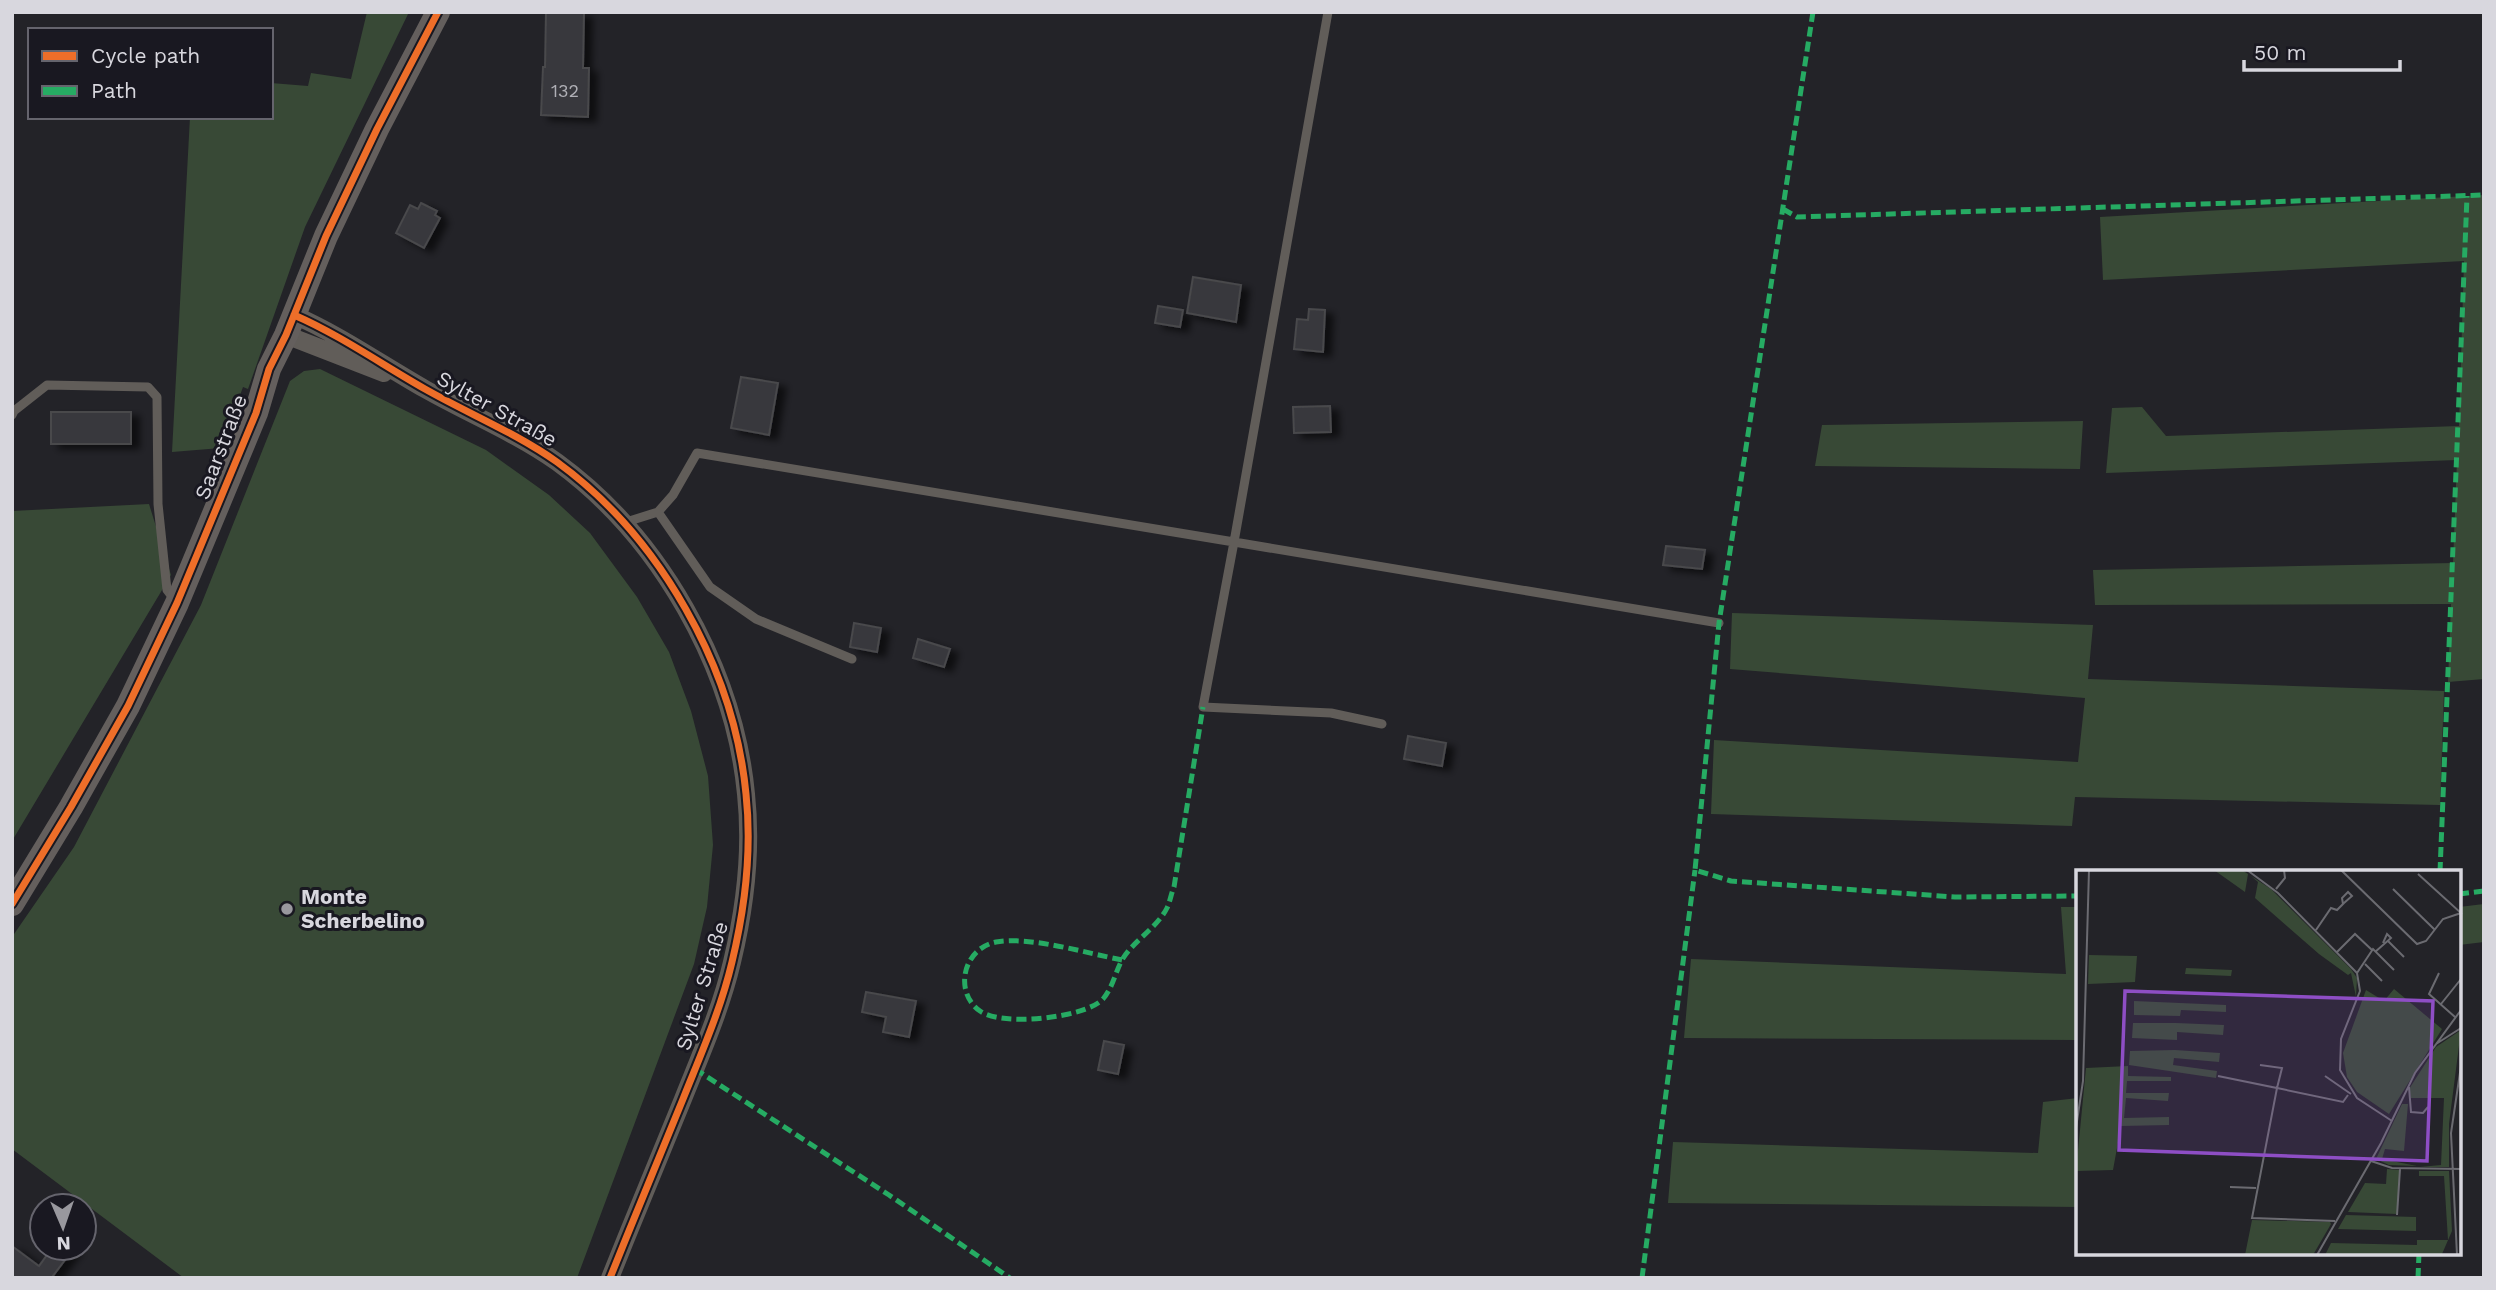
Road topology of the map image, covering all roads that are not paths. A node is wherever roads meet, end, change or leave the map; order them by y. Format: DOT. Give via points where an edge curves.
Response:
graph roads {
  1 [pos="438,12"];
  2 [pos="1328,12"];
  3 [pos="290,325"];
  4 [pos="12,415"];
  5 [pos="658,512"];
  6 [pos="623,523"];
  7 [pos="1234,542"];
  8 [pos="177,603"];
  9 [pos="1719,623"];
  10 [pos="852,659"];
  11 [pos="1382,724"];
  12 [pos="16,897"];
  13 [pos="610,1278"];
  1 -- 3 [label="main road, Saarstraße" via="326,236"];
  2 -- 7 [label="lane"];
  3 -- 6 [label="street, Sylter Straße" via="529,444 584,484"];
  3 -- 8 [label="main road, Saarstraße"];
  4 -- 8 [label="lane" via="47,384 148,387 157,397 158,504 167,590"];
  5 -- 6 [label="lane"];
  5 -- 7 [label="lane" via="697,453"];
  5 -- 10 [label="lane" via="710,587 756,619"];
  6 -- 13 [label="street, Sylter Straße" via="661,570 703,642 738,743 749,840 732,964"];
  7 -- 9 [label="lane"];
  7 -- 11 [label="lane" via="1203,708 1331,713"];
  8 -- 12 [label="main road, Saarstraße" via="128,706"];
}
